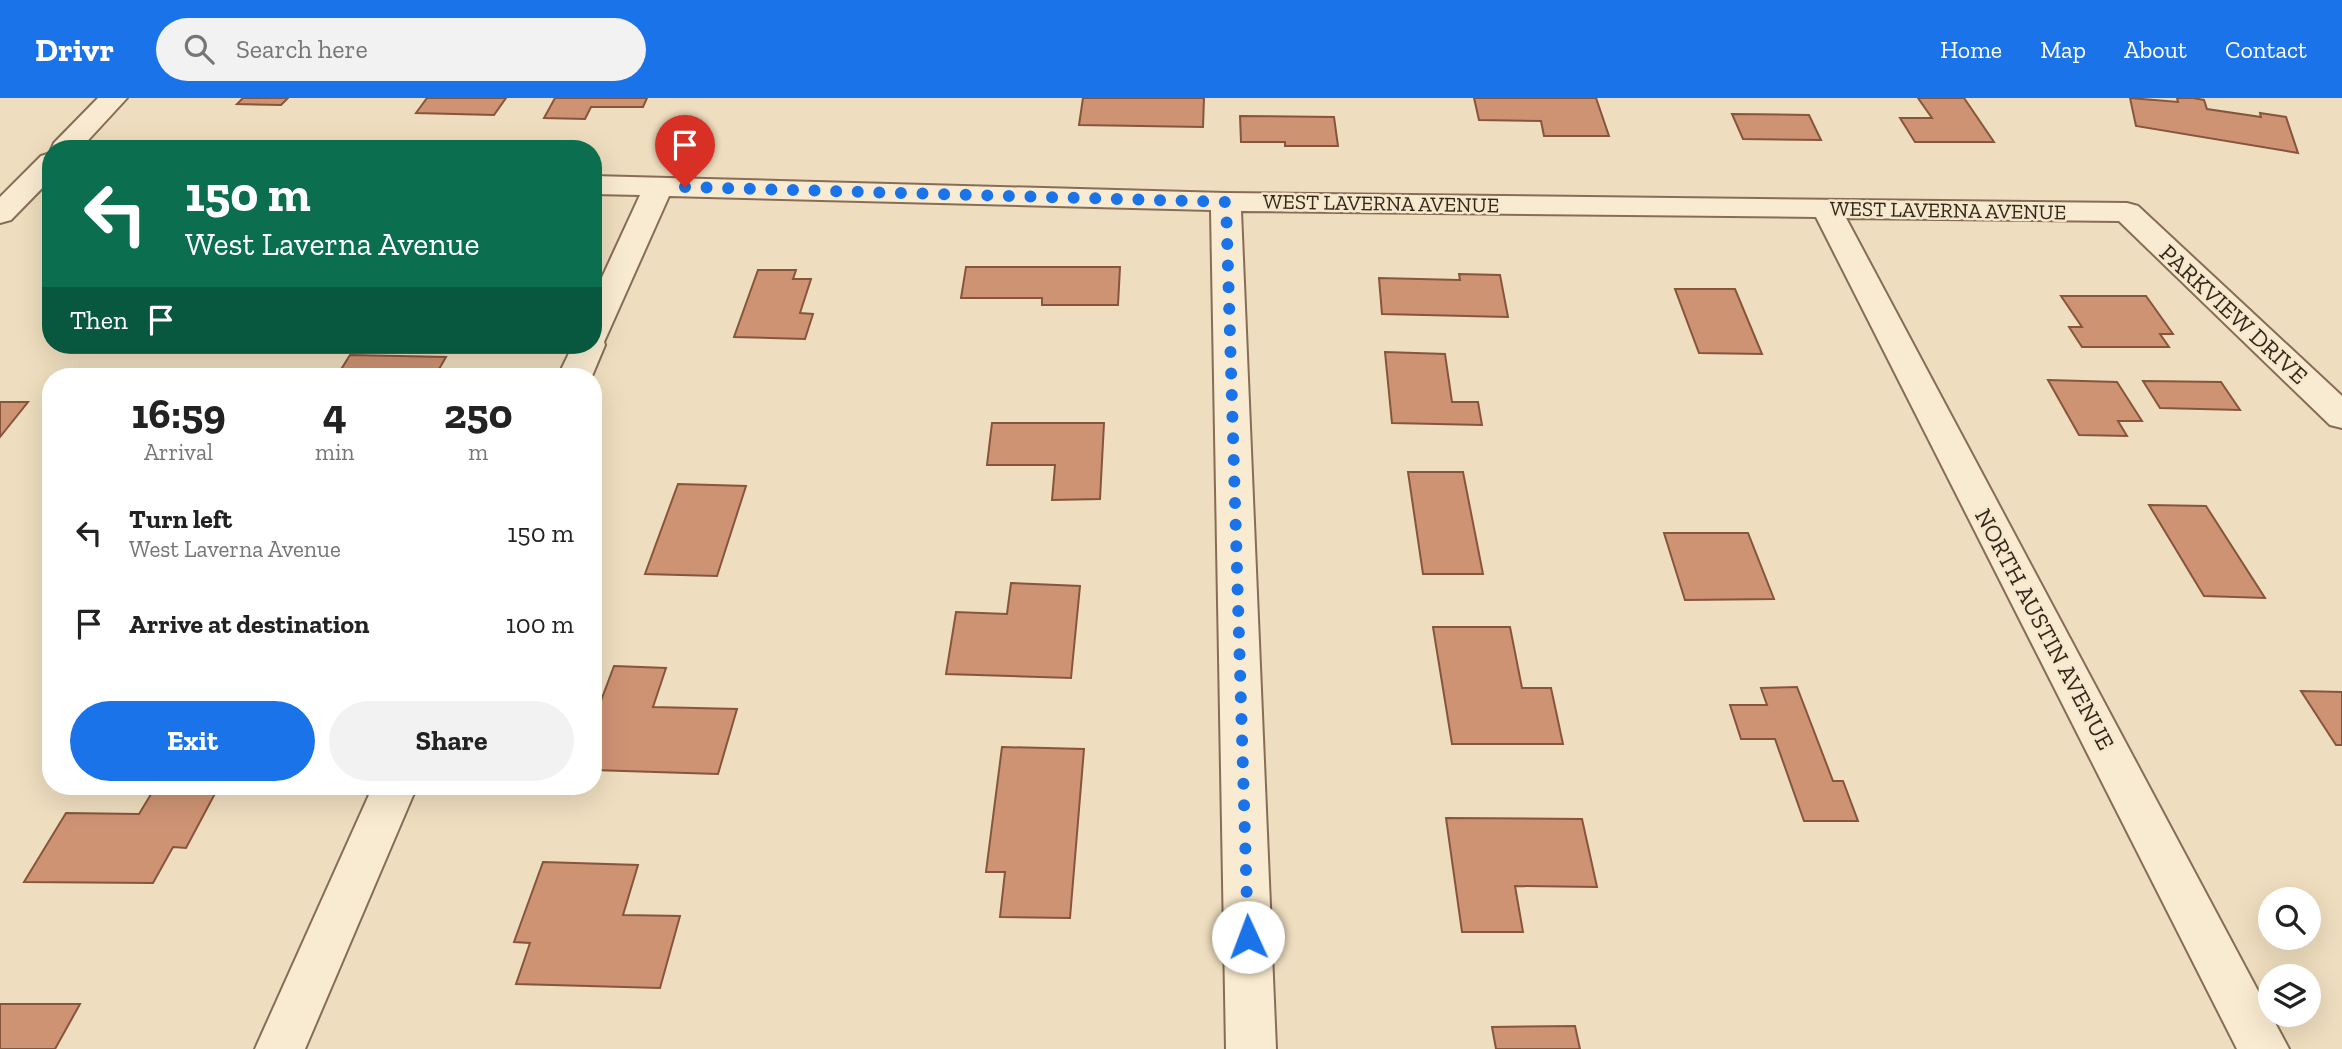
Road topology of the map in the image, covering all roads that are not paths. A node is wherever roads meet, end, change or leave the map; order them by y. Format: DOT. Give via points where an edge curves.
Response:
graph roads {
  1 [pos="113,98"];
  2 [pos="73,140"];
  3 [pos="42,172"];
  4 [pos="602,185"];
  5 [pos="658,187"];
  6 [pos="1226,202"];
  7 [pos="1826,208"];
  8 [pos="2127,212"];
  9 [pos="0,215"];
  10 [pos="602,314"];
  11 [pos="2342,416"];
  12 [pos="391,795"];
  13 [pos="280,1049"];
  14 [pos="1251,1049"];
  15 [pos="2264,1049"];
  1 -- 2 [label="street"];
  3 -- 9 [label="street"];
  4 -- 5 [label="street, WEST LAVERNA AVENUE"];
  5 -- 6 [label="street, WEST LAVERNA AVENUE"];
  5 -- 10 [label="street"];
  6 -- 7 [label="street, WEST LAVERNA AVENUE"];
  6 -- 14 [label="street"];
  7 -- 8 [label="street, WEST LAVERNA AVENUE"];
  7 -- 15 [label="street, NORTH AUSTIN AVENUE"];
  8 -- 11 [label="street, PARKVIEW DRIVE"];
  12 -- 13 [label="street"];
}
